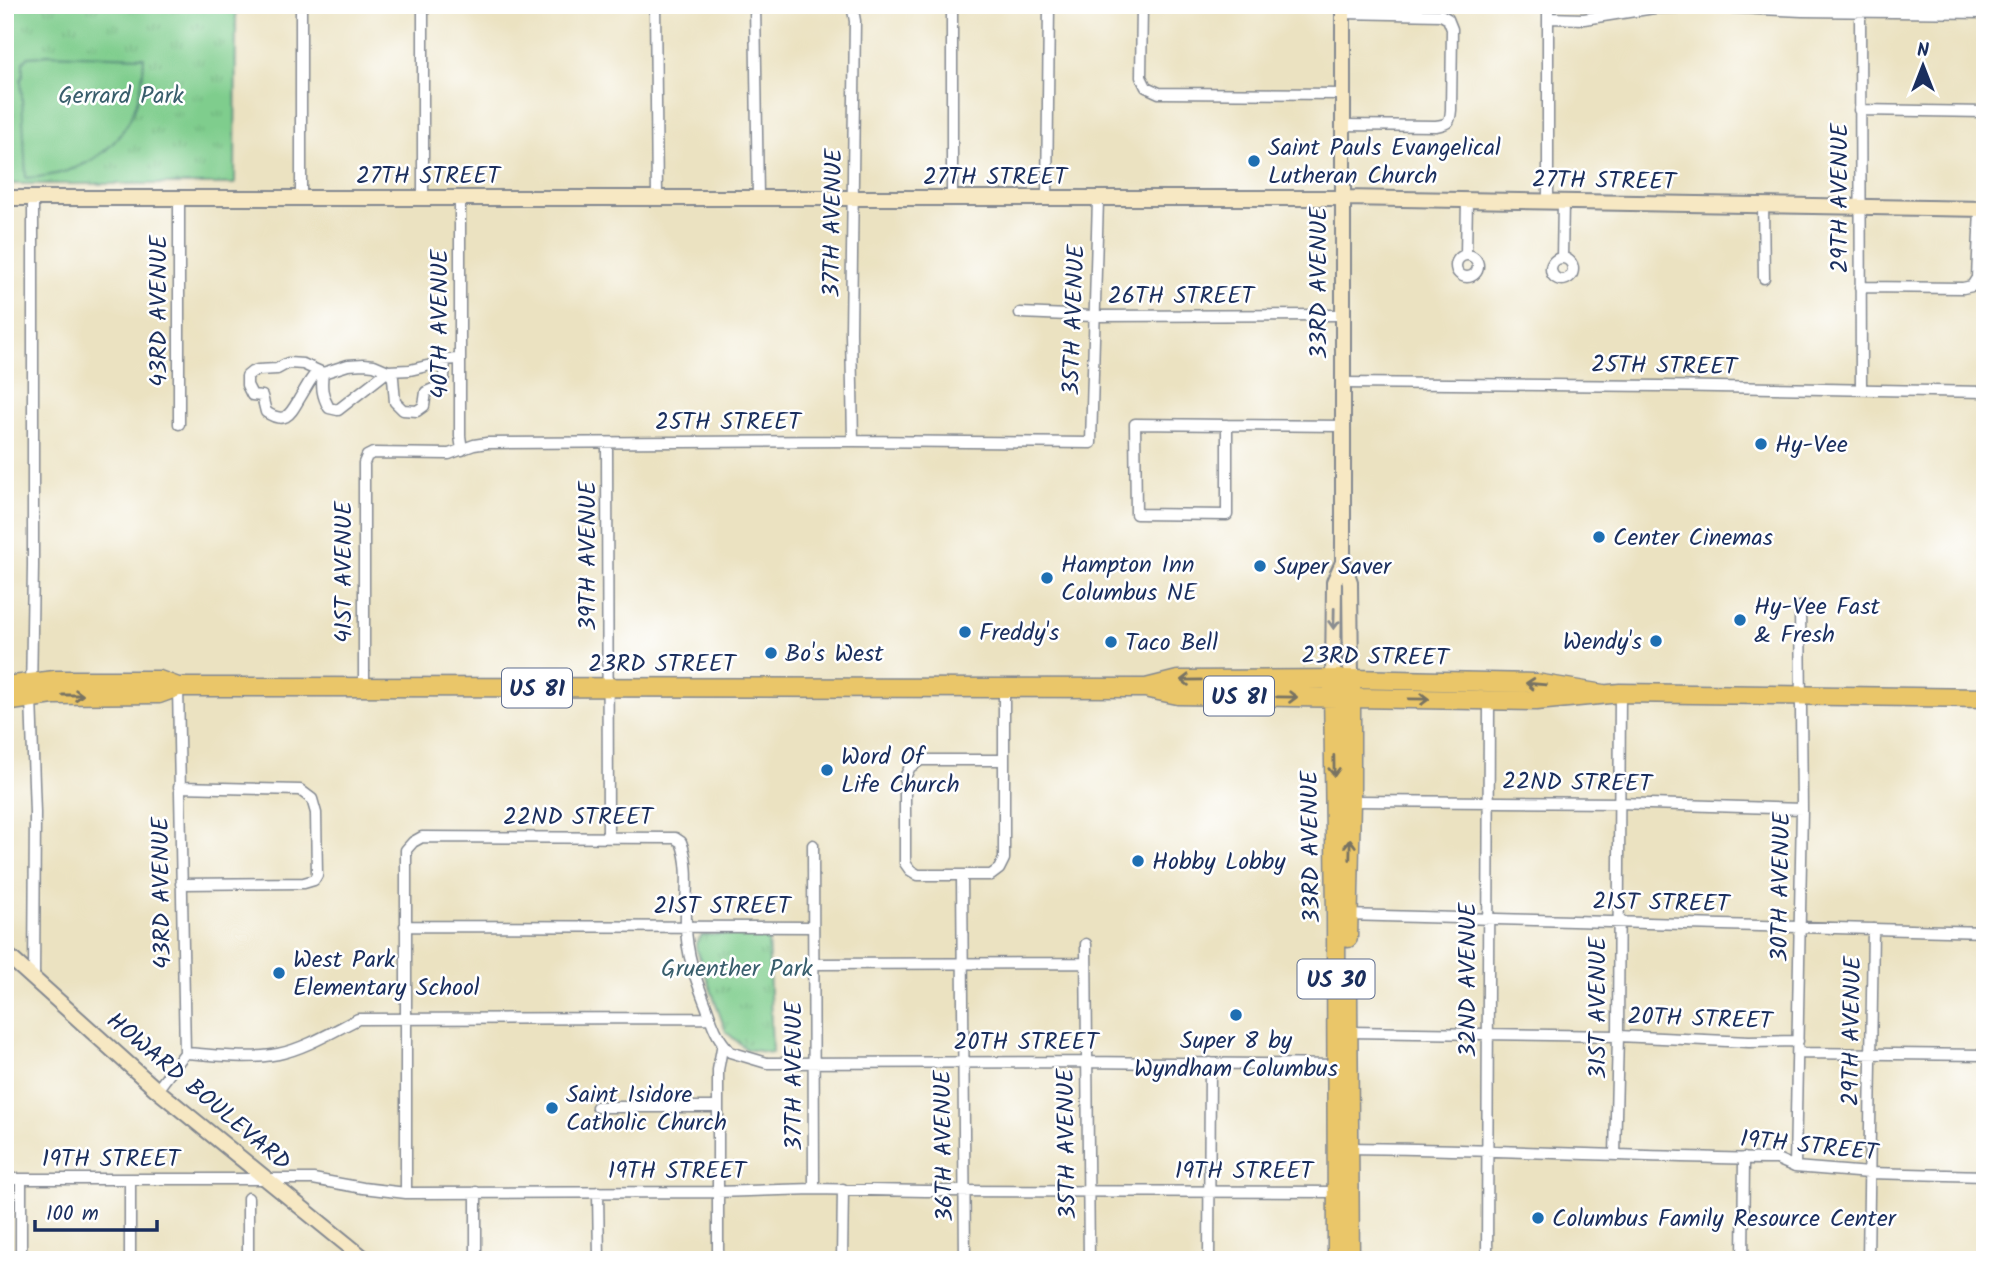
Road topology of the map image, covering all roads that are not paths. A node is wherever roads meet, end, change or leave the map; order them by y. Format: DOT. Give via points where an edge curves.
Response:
graph roads {
  1 [pos="301,5"];
  2 [pos="424,5"];
  3 [pos="656,5"];
  4 [pos="755,5"];
  5 [pos="852,5"];
  6 [pos="952,5"];
  7 [pos="1049,5"];
  8 [pos="1142,5"];
  9 [pos="1548,5"];
  10 [pos="1860,8"];
  11 [pos="1343,9"];
  12 [pos="1985,13"];
  13 [pos="1548,18"];
  14 [pos="1343,94"];
  15 [pos="1860,110"];
  16 [pos="1985,112"];
  17 [pos="1343,125"];
  18 [pos="758,197"];
  19 [pos="5,198"];
  20 [pos="33,198"];
  21 [pos="179,198"];
  22 [pos="301,198"];
  23 [pos="423,198"];
  24 [pos="460,198"];
  25 [pos="657,198"];
  26 [pos="853,198"];
  27 [pos="1343,198"];
  28 [pos="952,199"];
  29 [pos="1047,199"];
  30 [pos="1098,199"];
  31 [pos="1467,200"];
  32 [pos="1555,202"];
  33 [pos="1763,205"];
  34 [pos="1860,206"];
  35 [pos="1982,209"];
  36 [pos="1466,254"];
  37 [pos="1562,258"];
  38 [pos="1764,278"];
  39 [pos="1860,287"];
  40 [pos="1020,313"];
  41 [pos="1342,315"];
  42 [pos="1093,316"];
  43 [pos="445,359"];
  44 [pos="460,359"];
  45 [pos="388,371"];
  46 [pos="320,372"];
  47 [pos="1342,383"];
  48 [pos="1861,390"];
  49 [pos="1985,392"];
  50 [pos="178,424"];
  51 [pos="1227,425"];
  52 [pos="1342,426"];
  53 [pos="853,441"];
  54 [pos="607,443"];
  55 [pos="1091,443"];
  56 [pos="462,450"];
  57 [pos="367,456"];
  58 [pos="1800,607"];
  59 [pos="1342,679"];
  60 [pos="5,686"];
  61 [pos="178,687"];
  62 [pos="607,687"];
  63 [pos="364,688"];
  64 [pos="1004,688"];
  65 [pos="1146,688"];
  66 [pos="31,690"];
  67 [pos="1612,693"];
  68 [pos="1801,695"];
  69 [pos="1342,698"];
  70 [pos="1985,698"];
  71 [pos="1489,701"];
  72 [pos="5,702"];
  73 [pos="1003,760"];
  74 [pos="179,787"];
  75 [pos="1351,801"];
  76 [pos="1489,801"];
  77 [pos="1619,803"];
  78 [pos="1802,809"];
  79 [pos="608,837"];
  80 [pos="813,845"];
  81 [pos="962,875"];
  82 [pos="181,884"];
  83 [pos="1342,915"];
  84 [pos="1488,918"];
  85 [pos="1618,922"];
  86 [pos="405,926"];
  87 [pos="686,926"];
  88 [pos="813,927"];
  89 [pos="1800,927"];
  90 [pos="1873,929"];
  91 [pos="1985,932"];
  92 [pos="1086,944"];
  93 [pos="5,953"];
  94 [pos="1086,963"];
  95 [pos="813,964"];
  96 [pos="962,964"];
  97 [pos="34,979"];
  98 [pos="710,1018"];
  99 [pos="406,1019"];
  100 [pos="1349,1032"];
  101 [pos="1487,1033"];
  102 [pos="1618,1036"];
  103 [pos="723,1043"];
  104 [pos="1798,1047"];
  105 [pos="185,1053"];
  106 [pos="1872,1053"];
  107 [pos="1985,1055"];
  108 [pos="963,1062"];
  109 [pos="1086,1062"];
  110 [pos="814,1063"];
  111 [pos="1210,1063"];
  112 [pos="1336,1065"];
  113 [pos="158,1090"];
  114 [pos="597,1107"];
  115 [pos="717,1107"];
  116 [pos="1343,1149"];
  117 [pos="1488,1150"];
  118 [pos="1615,1156"];
  119 [pos="1744,1158"];
  120 [pos="1795,1167"];
  121 [pos="1869,1173"];
  122 [pos="1985,1176"];
  123 [pos="5,1179"];
  124 [pos="21,1179"];
  125 [pos="269,1179"];
  126 [pos="130,1180"];
  127 [pos="814,1189"];
  128 [pos="842,1189"];
  129 [pos="1210,1190"];
  130 [pos="964,1191"];
  131 [pos="1088,1191"];
  132 [pos="406,1192"];
  133 [pos="476,1192"];
  134 [pos="598,1192"];
  135 [pos="717,1192"];
  136 [pos="1343,1192"];
  137 [pos="248,1198"];
  138 [pos="21,1260"];
  139 [pos="130,1260"];
  140 [pos="248,1260"];
  141 [pos="366,1260"];
  142 [pos="476,1260"];
  143 [pos="599,1260"];
  144 [pos="718,1260"];
  145 [pos="842,1260"];
  146 [pos="965,1260"];
  147 [pos="1089,1260"];
  148 [pos="1209,1260"];
  149 [pos="1337,1260"];
  150 [pos="1350,1260"];
  151 [pos="1487,1260"];
  152 [pos="1743,1260"];
  153 [pos="1868,1260"];
  1 -- 22 [label="street"];
  2 -- 23 [label="street"];
  3 -- 25 [label="street"];
  4 -- 18 [label="street"];
  5 -- 26 [label="street, 37TH AVENUE"];
  6 -- 28 [label="street"];
  7 -- 29 [label="street"];
  8 -- 14 [label="street" via="1141,77 1146,87 1159,93"];
  9 -- 13 [label="street"];
  10 -- 12 [label="street"];
  10 -- 13 [label="street" via="1654,8 1584,19"];
  10 -- 15 [label="street, 29TH AVENUE"];
  11 -- 14 [label="street, 33RD AVENUE"];
  11 -- 17 [label="street" via="1441,15 1452,29 1447,125"];
  13 -- 32 [label="street"];
  14 -- 17 [label="street, 33RD AVENUE"];
  15 -- 16 [label="street"];
  15 -- 34 [label="street, 29TH AVENUE"];
  17 -- 27 [label="street, 33RD AVENUE"];
  18 -- 25 [label="street, 27TH STREET"];
  18 -- 26 [label="street, 27TH STREET"];
  19 -- 20 [label="street, 27TH STREET"];
  20 -- 21 [label="street, 27TH STREET"];
  20 -- 66 [label="street"];
  21 -- 22 [label="street, 27TH STREET"];
  21 -- 50 [label="street, 43RD AVENUE"];
  22 -- 23 [label="street, 27TH STREET"];
  23 -- 24 [label="street, 27TH STREET"];
  24 -- 25 [label="street, 27TH STREET"];
  24 -- 44 [label="street, 40TH AVENUE"];
  26 -- 28 [label="street, 27TH STREET"];
  26 -- 53 [label="street, 37TH AVENUE"];
  27 -- 30 [label="street, 27TH STREET"];
  27 -- 31 [label="street, 27TH STREET"];
  27 -- 41 [label="street, 33RD AVENUE"];
  28 -- 29 [label="street, 27TH STREET"];
  29 -- 30 [label="street, 27TH STREET"];
  30 -- 42 [label="street, 35TH AVENUE"];
  31 -- 32 [label="street, 27TH STREET"];
  31 -- 36 [label="street"];
  32 -- 33 [label="street, 27TH STREET"];
  32 -- 37 [label="street"];
  33 -- 34 [label="street, 27TH STREET"];
  33 -- 38 [label="street"];
  34 -- 35 [label="street, 27TH STREET"];
  34 -- 39 [label="street, 29TH AVENUE"];
  35 -- 39 [label="street" via="1977,278 1972,286"];
  39 -- 48 [label="street, 29TH AVENUE"];
  40 -- 42 [label="street, 26TH STREET"];
  41 -- 42 [label="street, 26TH STREET"];
  41 -- 47 [label="street, 33RD AVENUE"];
  42 -- 55 [label="street, 35TH AVENUE"];
  43 -- 44 [label="street"];
  43 -- 45 [label="street" via="419,369"];
  43 -- 45 [label="street" via="440,386 426,392 424,406 417,411 403,410 395,402"];
  44 -- 56 [label="street, 40TH AVENUE"];
  45 -- 46 [label="street" via="363,364"];
  45 -- 46 [label="street" via="338,410 329,408 324,399"];
  46 -- 46 [label="street" via="288,363 252,372 247,385 252,395 262,397 266,412 284,418"];
  47 -- 48 [label="street, 25TH STREET"];
  47 -- 52 [label="street, 33RD AVENUE"];
  48 -- 49 [label="street, 25TH STREET"];
  51 -- 51 [label="street" via="1135,424 1136,514 1227,514"];
  51 -- 52 [label="street"];
  52 -- 59 [label="street, 33RD AVENUE" via="1343,562 1334,582"];
  53 -- 54 [label="street, 25TH STREET"];
  53 -- 55 [label="street, 25TH STREET"];
  54 -- 56 [label="street, 25TH STREET" via="487,443"];
  54 -- 62 [label="street, 39TH AVENUE"];
  56 -- 57 [label="street, 25TH STREET"];
  57 -- 63 [label="street, 41ST AVENUE"];
  58 -- 68 [label="street, 30TH AVENUE"];
  59 -- 65 [label="highway, 23RD STREET / US 81, one-way" via="1178,680"];
  67 -- 59 [label="highway, 23RD STREET, one-way" via="1536,683"];
  59 -- 69 [label="highway, 33RD AVENUE / US 30"];
  60 -- 66 [label="highway, 23RD STREET / US 81"];
  61 -- 63 [label="highway, 23RD STREET / US 81"];
  61 -- 66 [label="highway, 23RD STREET / US 81" via="159,695 53,695"];
  61 -- 74 [label="street, 43RD AVENUE"];
  62 -- 63 [label="highway, 23RD STREET / US 81"];
  62 -- 64 [label="highway, 23RD STREET / US 81"];
  62 -- 79 [label="street, 39TH AVENUE"];
  64 -- 65 [label="highway, 23RD STREET / US 81"];
  64 -- 73 [label="street"];
  65 -- 69 [label="highway, 23RD STREET / US 81, one-way" via="1178,695"];
  66 -- 72 [label="highway, 23RD STREET / US 81"];
  66 -- 97 [label="street"];
  67 -- 68 [label="highway, 23RD STREET"];
  67 -- 71 [label="highway, 23RD STREET"];
  67 -- 77 [label="street, 31ST AVENUE"];
  68 -- 70 [label="highway, 23RD STREET"];
  68 -- 78 [label="street, 30TH AVENUE"];
  69 -- 71 [label="highway, 23RD STREET, one-way"];
  69 -- 75 [label="highway, 33RD AVENUE / US 30"];
  69 -- 83 [label="highway, 33RD AVENUE / US 30, one-way"];
  71 -- 76 [label="street, 32ND AVENUE"];
  73 -- 81 [label="street" via="1004,859 991,875"];
  73 -- 81 [label="street" via="920,760 905,777 905,863 918,875"];
  74 -- 82 [label="street, 43RD AVENUE"];
  74 -- 82 [label="street" via="300,790 312,799 316,813 314,880"];
  75 -- 76 [label="street, 22ND STREET"];
  83 -- 75 [label="highway, 33RD AVENUE / US 30, one-way"];
  76 -- 77 [label="street, 22ND STREET"];
  76 -- 84 [label="street, 32ND AVENUE"];
  77 -- 78 [label="street, 22ND STREET"];
  77 -- 85 [label="street, 31ST AVENUE"];
  78 -- 89 [label="street, 30TH AVENUE"];
  79 -- 86 [label="street, 22ND STREET" via="418,838 406,850"];
  79 -- 87 [label="street, 22ND STREET" via="675,838 681,842 687,861"];
  80 -- 88 [label="street"];
  81 -- 96 [label="street, 36TH AVENUE"];
  82 -- 105 [label="street, 43RD AVENUE"];
  83 -- 84 [label="street, 21ST STREET"];
  83 -- 100 [label="highway, 33RD AVENUE / US 30"];
  83 -- 112 [label="highway, 33RD AVENUE / US 30"];
  84 -- 85 [label="street, 21ST STREET"];
  84 -- 101 [label="street, 32ND AVENUE"];
  85 -- 89 [label="street, 21ST STREET"];
  85 -- 102 [label="street, 31ST AVENUE"];
  86 -- 87 [label="street, 21ST STREET"];
  86 -- 99 [label="street"];
  87 -- 88 [label="street, 21ST STREET"];
  87 -- 98 [label="street, 22ND STREET" via="688,953"];
  88 -- 95 [label="street, 21ST STREET"];
  89 -- 90 [label="street, 21ST STREET"];
  89 -- 104 [label="street, 30TH AVENUE"];
  90 -- 91 [label="street, 21ST STREET"];
  90 -- 106 [label="street, 29TH AVENUE"];
  92 -- 94 [label="street, 35TH AVENUE"];
  93 -- 97 [label="street, HOWARD BOULEVARD"];
  94 -- 96 [label="street"];
  94 -- 109 [label="street, 35TH AVENUE"];
  95 -- 96 [label="street"];
  95 -- 110 [label="street, 37TH AVENUE"];
  96 -- 108 [label="street, 36TH AVENUE"];
  97 -- 113 [label="street, HOWARD BOULEVARD"];
  98 -- 99 [label="street"];
  98 -- 103 [label="street, 22ND STREET"];
  99 -- 105 [label="street" via="358,1019 279,1054 242,1058"];
  99 -- 132 [label="street"];
  100 -- 101 [label="street, 20TH STREET"];
  100 -- 116 [label="highway, 33RD AVENUE / US 30"];
  101 -- 102 [label="street, 20TH STREET"];
  101 -- 117 [label="street, 32ND AVENUE"];
  102 -- 104 [label="street, 20TH STREET"];
  102 -- 118 [label="street, 31ST AVENUE"];
  103 -- 110 [label="street, 20TH STREET" via="730,1052 767,1063"];
  103 -- 115 [label="street"];
  104 -- 106 [label="street, 20TH STREET"];
  104 -- 120 [label="street, 30TH AVENUE"];
  105 -- 113 [label="street"];
  106 -- 107 [label="street, 20TH STREET"];
  106 -- 121 [label="street, 29TH AVENUE"];
  108 -- 109 [label="street, 20TH STREET"];
  108 -- 110 [label="street, 20TH STREET"];
  108 -- 130 [label="street, 36TH AVENUE"];
  109 -- 111 [label="street, 20TH STREET"];
  109 -- 131 [label="street, 35TH AVENUE"];
  110 -- 127 [label="street, 37TH AVENUE"];
  111 -- 112 [label="street, 20TH STREET"];
  111 -- 129 [label="street"];
  112 -- 116 [label="highway, 33RD AVENUE / US 30"];
  113 -- 125 [label="street, HOWARD BOULEVARD"];
  114 -- 115 [label="street"];
  115 -- 135 [label="street"];
  116 -- 117 [label="street, 19TH STREET"];
  116 -- 136 [label="highway, 33RD AVENUE / US 30"];
  117 -- 118 [label="street, 19TH STREET"];
  117 -- 151 [label="street, 32ND AVENUE"];
  118 -- 119 [label="street, 19TH STREET"];
  119 -- 120 [label="street, 19TH STREET" via="1777,1159"];
  119 -- 152 [label="street"];
  120 -- 121 [label="street, 19TH STREET"];
  121 -- 122 [label="street, 19TH STREET"];
  121 -- 153 [label="street, 29TH AVENUE"];
  123 -- 124 [label="street, 19TH STREET"];
  124 -- 126 [label="street, 19TH STREET"];
  124 -- 138 [label="street"];
  125 -- 126 [label="street, 19TH STREET"];
  125 -- 132 [label="street, 19TH STREET" via="313,1179"];
  125 -- 141 [label="street, HOWARD BOULEVARD"];
  126 -- 139 [label="street"];
  127 -- 128 [label="street, 19TH STREET"];
  127 -- 135 [label="street, 19TH STREET"];
  128 -- 130 [label="street, 19TH STREET"];
  128 -- 145 [label="street"];
  129 -- 131 [label="street, 19TH STREET"];
  129 -- 136 [label="street, 19TH STREET"];
  129 -- 148 [label="street"];
  130 -- 131 [label="street, 19TH STREET"];
  130 -- 146 [label="street, 36TH AVENUE"];
  131 -- 147 [label="street, 35TH AVENUE"];
  132 -- 133 [label="street, 19TH STREET"];
  133 -- 134 [label="street, 19TH STREET"];
  133 -- 142 [label="street"];
  134 -- 135 [label="street, 19TH STREET"];
  134 -- 143 [label="street"];
  135 -- 144 [label="street"];
  136 -- 149 [label="highway, 33RD AVENUE / US 30"];
  136 -- 150 [label="highway, 33RD AVENUE / US 30"];
  137 -- 140 [label="street"];
}
